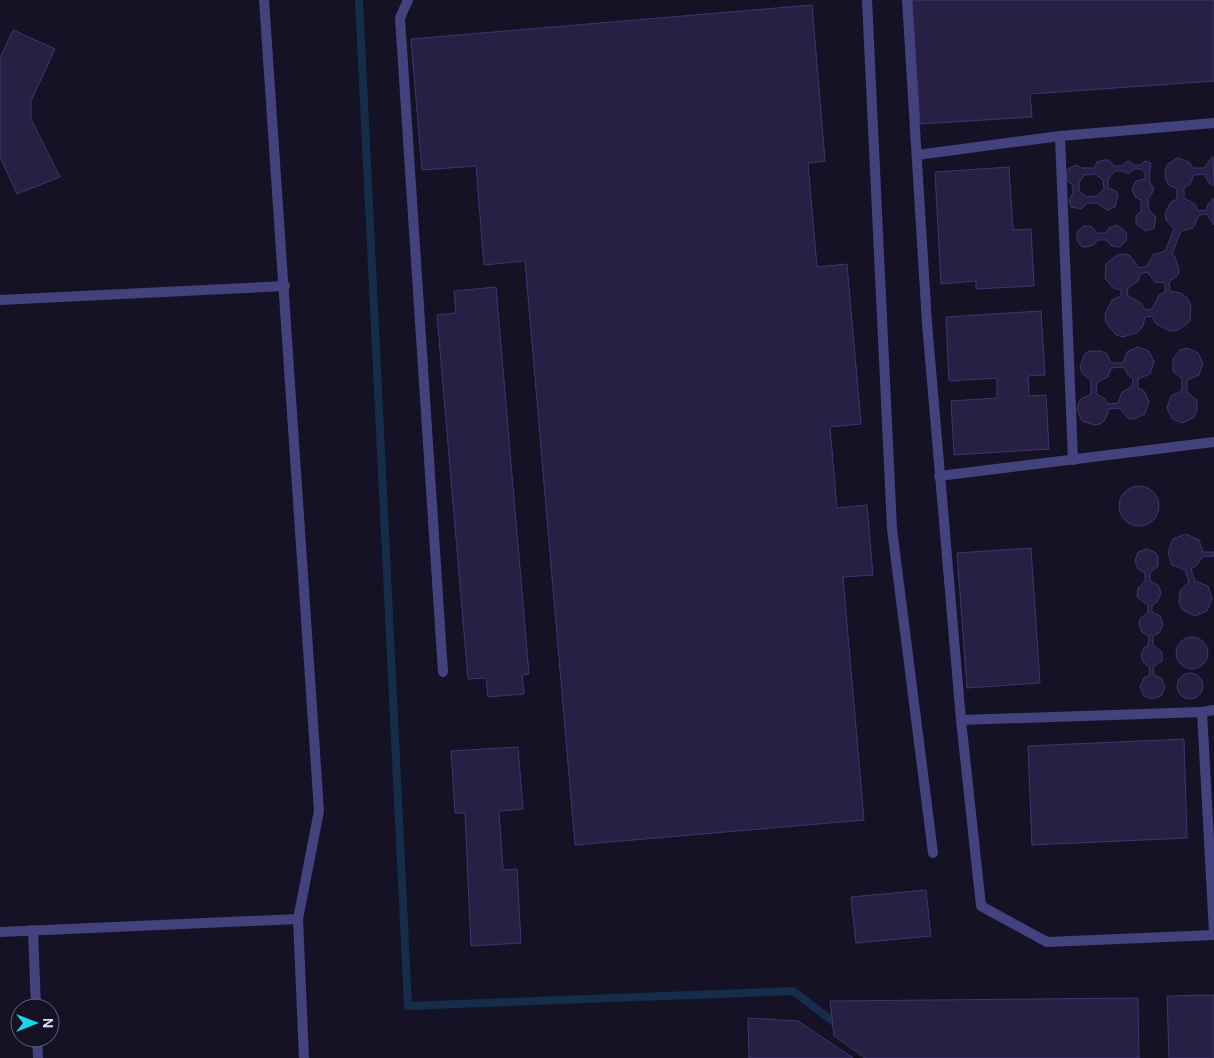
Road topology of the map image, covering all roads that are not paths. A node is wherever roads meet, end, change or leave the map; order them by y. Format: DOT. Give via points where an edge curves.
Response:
graph roads {
  1 [pos="264,0"];
  2 [pos="408,0"];
  3 [pos="867,0"];
  4 [pos="907,0"];
  5 [pos="1214,124"];
  6 [pos="1060,136"];
  7 [pos="917,155"];
  8 [pos="285,286"];
  9 [pos="0,300"];
  10 [pos="1214,442"];
  11 [pos="1073,460"];
  12 [pos="939,476"];
  13 [pos="443,672"];
  14 [pos="1214,710"];
  15 [pos="1202,712"];
  16 [pos="961,720"];
  17 [pos="933,852"];
  18 [pos="298,918"];
  19 [pos="33,930"];
  20 [pos="0,932"];
  21 [pos="1214,934"];
  22 [pos="36,998"];
  23 [pos="304,1058"];
  1 -- 8 [label="lane"];
  2 -- 13 [label="lane" via="400,18"];
  3 -- 17 [label="lane" via="892,529"];
  4 -- 7 [label="lane"];
  5 -- 6 [label="lane"];
  6 -- 7 [label="lane"];
  6 -- 11 [label="lane"];
  7 -- 12 [label="lane"];
  8 -- 9 [label="lane"];
  8 -- 18 [label="lane" via="319,811"];
  10 -- 11 [label="lane"];
  11 -- 12 [label="lane"];
  12 -- 16 [label="lane"];
  14 -- 15 [label="lane"];
  15 -- 16 [label="lane"];
  15 -- 21 [label="lane"];
  16 -- 21 [label="lane" via="981,906 1047,942"];
  18 -- 19 [label="lane"];
  18 -- 23 [label="lane"];
  19 -- 20 [label="lane"];
  19 -- 22 [label="lane"];
}
